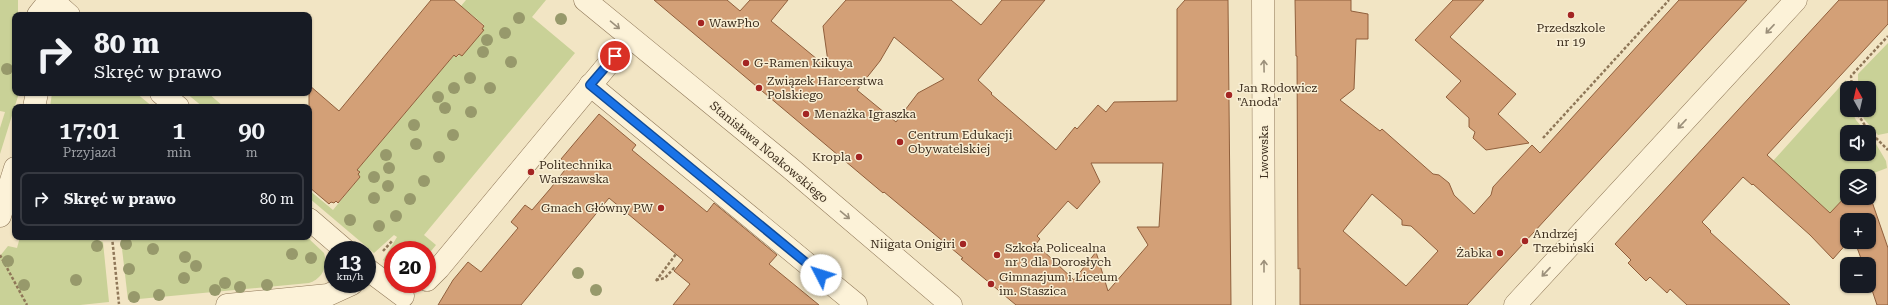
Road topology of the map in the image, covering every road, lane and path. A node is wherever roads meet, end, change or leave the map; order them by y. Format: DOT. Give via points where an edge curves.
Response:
graph roads {
  1 [pos="51,0"];
  2 [pos="585,0"];
  3 [pos="1263,0"];
  4 [pos="1669,0"];
  5 [pos="1796,0"];
  6 [pos="41,12"];
  7 [pos="65,12"];
  8 [pos="1888,36"];
  9 [pos="615,56"];
  10 [pos="1851,81"];
  11 [pos="590,85"];
  12 [pos="165,96"];
  13 [pos="174,104"];
  14 [pos="1860,117"];
  15 [pos="1543,138"];
  16 [pos="1888,150"];
  17 [pos="12,178"];
  18 [pos="0,216"];
  19 [pos="312,222"];
  20 [pos="112,240"];
  21 [pos="393,240"];
  22 [pos="335,241"];
  23 [pos="676,254"];
  24 [pos="0,255"];
  25 [pos="376,259"];
  26 [pos="376,266"];
  27 [pos="676,269"];
  28 [pos="436,271"];
  29 [pos="336,293"];
  30 [pos="412,293"];
  31 [pos="321,300"];
  32 [pos="405,300"];
  33 [pos="119,304"];
  34 [pos="856,304"];
  35 [pos="27,305"];
  36 [pos="227,305"];
  37 [pos="951,305"];
  38 [pos="1264,305"];
  39 [pos="1515,305"];
  1 -- 6 [label="street"];
  1 -- 7 [label="street"];
  2 -- 37 [label="street, Stanisława Noakowskiego, one-way"];
  38 -- 3 [label="street, Lwowska, one-way"];
  4 -- 15 [label="path"];
  5 -- 39 [label="street, one-way"];
  8 -- 10 [label="path" via="1851,76"];
  9 -- 11 [label="street"];
  11 -- 28 [label="street"];
  11 -- 34 [label="street"];
  12 -- 13 [label="street"];
  14 -- 16 [label="path" via="1868,130"];
  17 -- 18 [label="street"];
  19 -- 22 [label="street"];
  20 -- 33 [label="path"];
  21 -- 25 [label="path"];
  23 -- 27 [label="path" via="656,280 665,278 674,268"];
  24 -- 35 [label="path"];
  26 -- 32 [label="street"];
  29 -- 31 [label="street"];
  30 -- 32 [label="street"];
  31 -- 36 [label="street"];
}
